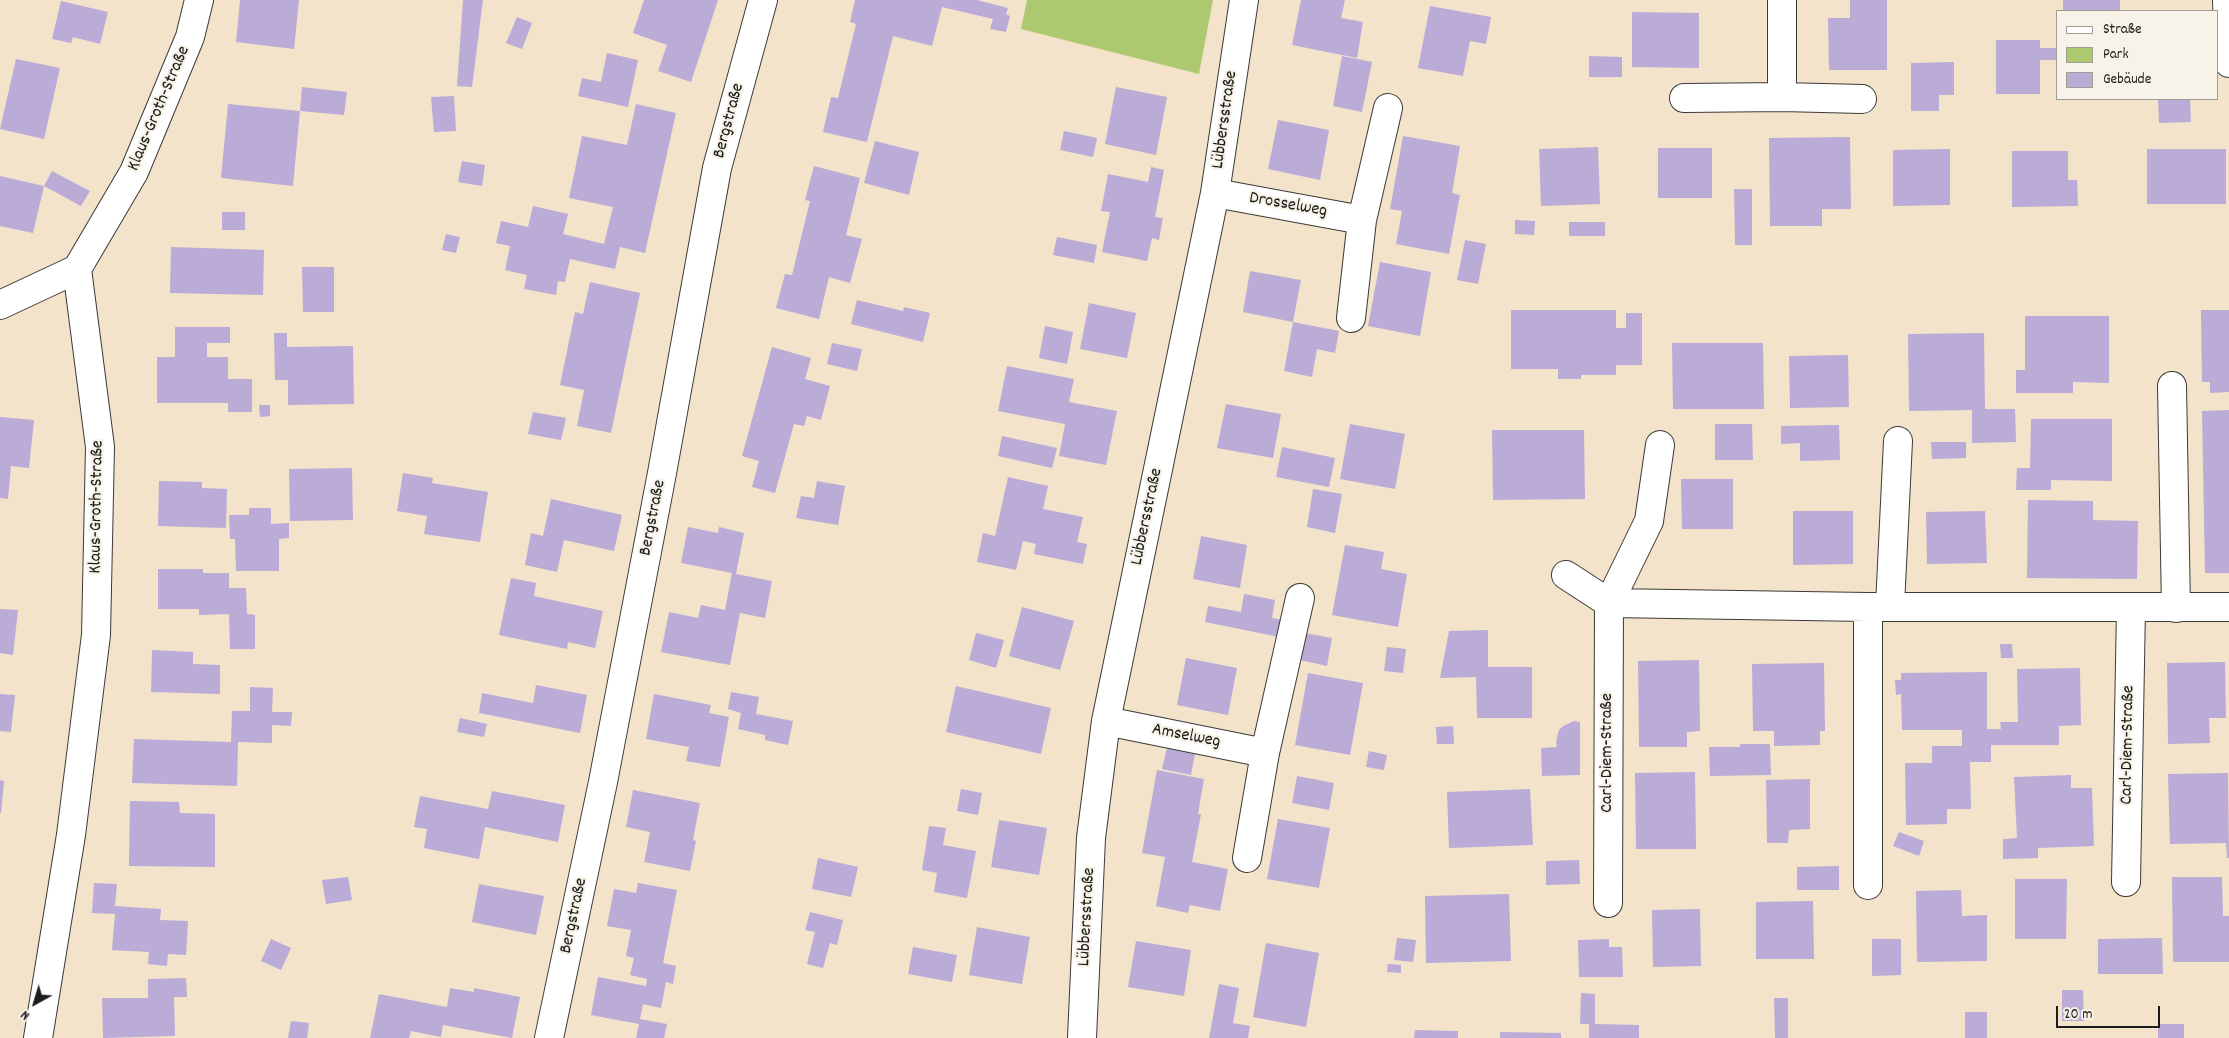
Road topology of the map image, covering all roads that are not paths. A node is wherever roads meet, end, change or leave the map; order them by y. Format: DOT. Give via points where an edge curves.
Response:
graph roads {
  1 [pos="199,0"];
  2 [pos="763,0"];
  3 [pos="1244,0"];
  4 [pos="1782,0"];
  5 [pos="2227,0"];
  6 [pos="2229,63"];
  7 [pos="1782,97"];
  8 [pos="1684,98"];
  9 [pos="1862,99"];
  10 [pos="1388,108"];
  11 [pos="1215,192"];
  12 [pos="1362,220"];
  13 [pos="77,269"];
  14 [pos="0,306"];
  15 [pos="1351,318"];
  16 [pos="2172,386"];
  17 [pos="1898,441"];
  18 [pos="1660,445"];
  19 [pos="1566,575"];
  20 [pos="1300,598"];
  21 [pos="1609,603"];
  22 [pos="1879,606"];
  23 [pos="2229,607"];
  24 [pos="2131,608"];
  25 [pos="2176,608"];
  26 [pos="1106,721"];
  27 [pos="1265,753"];
  28 [pos="1248,858"];
  29 [pos="2126,882"];
  30 [pos="1868,885"];
  31 [pos="1608,903"];
  32 [pos="38,1038"];
  33 [pos="549,1038"];
  34 [pos="1082,1038"];
  1 -- 13 [label="street, Klaus-Groth-Straße" via="190,37 134,172"];
  2 -- 33 [label="street, Bergstraße" via="717,168 609,753"];
  3 -- 11 [label="street, Lübbersstraße"];
  4 -- 7 [label="street"];
  5 -- 6 [label="street"];
  7 -- 8 [label="street"];
  7 -- 9 [label="street"];
  10 -- 12 [label="street"];
  11 -- 12 [label="street, Drosselweg"];
  11 -- 26 [label="street, Lübbersstraße"];
  12 -- 15 [label="street"];
  13 -- 14 [label="street"];
  13 -- 32 [label="street, Klaus-Groth-Straße" via="100,447 96,635 71,835"];
  16 -- 25 [label="street"];
  17 -- 22 [label="street"];
  18 -- 21 [label="street, Carl-Diem-Straße" via="1649,521"];
  19 -- 21 [label="street"];
  20 -- 27 [label="street"];
  21 -- 22 [label="street"];
  21 -- 31 [label="street, Carl-Diem-Straße"];
  22 -- 24 [label="street"];
  22 -- 30 [label="street"];
  23 -- 25 [label="street"];
  24 -- 25 [label="street"];
  24 -- 29 [label="street, Carl-Diem-Straße"];
  26 -- 27 [label="street, Amselweg"];
  26 -- 34 [label="street, Lübbersstraße" via="1092,838"];
  27 -- 28 [label="street"];
}
